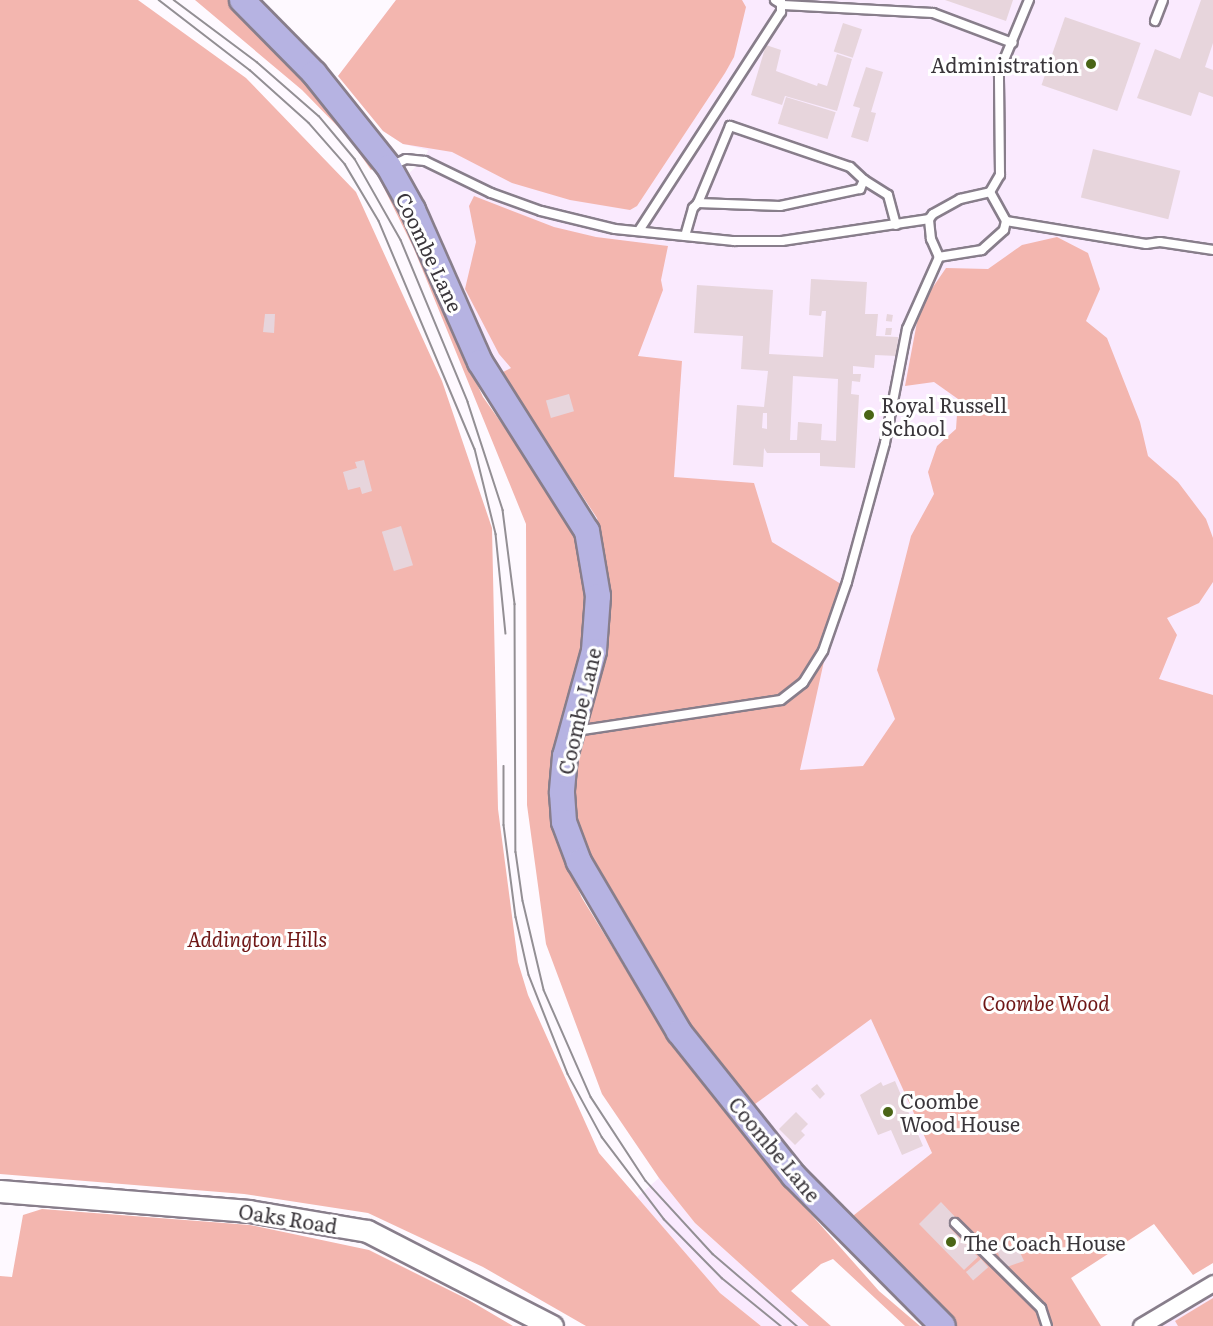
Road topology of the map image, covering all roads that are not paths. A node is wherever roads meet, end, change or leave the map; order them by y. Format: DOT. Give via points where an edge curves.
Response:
graph roads {
  1 [pos="242,0"];
  2 [pos="775,0"];
  3 [pos="1029,0"];
  4 [pos="1163,0"];
  5 [pos="782,2"];
  6 [pos="1155,21"];
  7 [pos="1013,43"];
  8 [pos="389,167"];
  9 [pos="864,180"];
  10 [pos="990,192"];
  11 [pos="698,203"];
  12 [pos="929,219"];
  13 [pos="1006,221"];
  14 [pos="896,225"];
  15 [pos="640,229"];
  16 [pos="685,236"];
  17 [pos="1213,250"];
  18 [pos="939,257"];
  19 [pos="570,732"];
  20 [pos="0,1191"];
  21 [pos="955,1223"];
  22 [pos="1213,1283"];
  23 [pos="1163,1320"];
  24 [pos="552,1326"];
  25 [pos="943,1326"];
  26 [pos="1047,1326"];
  27 [pos="1141,1326"];
  1 -- 8 [label="main road, Coombe Lane" via="314,73"];
  2 -- 5 [label="lane"];
  3 -- 7 [label="lane"];
  4 -- 6 [label="lane"];
  5 -- 7 [label="lane" via="933,14"];
  5 -- 15 [label="lane"];
  7 -- 10 [label="lane" via="999,72 1000,175"];
  8 -- 15 [label="lane" via="406,159 425,161 491,193 567,219 592,226"];
  8 -- 19 [label="main road, Coombe Lane" via="413,210 480,362 586,531 598,596 594,651"];
  9 -- 11 [label="lane" via="860,189 780,206"];
  9 -- 11 [label="lane" via="850,167 730,126"];
  9 -- 14 [label="lane" via="888,195"];
  10 -- 12 [label="lane" via="960,199"];
  10 -- 13 [label="lane"];
  11 -- 16 [label="lane"];
  12 -- 14 [label="lane"];
  12 -- 18 [label="lane"];
  13 -- 17 [label="lane" via="1146,244 1160,242"];
  13 -- 18 [label="lane" via="1004,230 982,250"];
  14 -- 16 [label="lane" via="782,241"];
  15 -- 16 [label="lane"];
  18 -- 19 [label="lane" via="907,329 885,443 847,582 823,651 803,683 782,700"];
  19 -- 25 [label="main road, Coombe Lane" via="563,764 564,822 579,862 603,906 679,1032 794,1176"];
  20 -- 24 [label="street, Oaks Road" via="249,1211 367,1231"];
  21 -- 26 [label="lane" via="1041,1308"];
  22 -- 23 [label="street"];
  23 -- 27 [label="street"];
}
